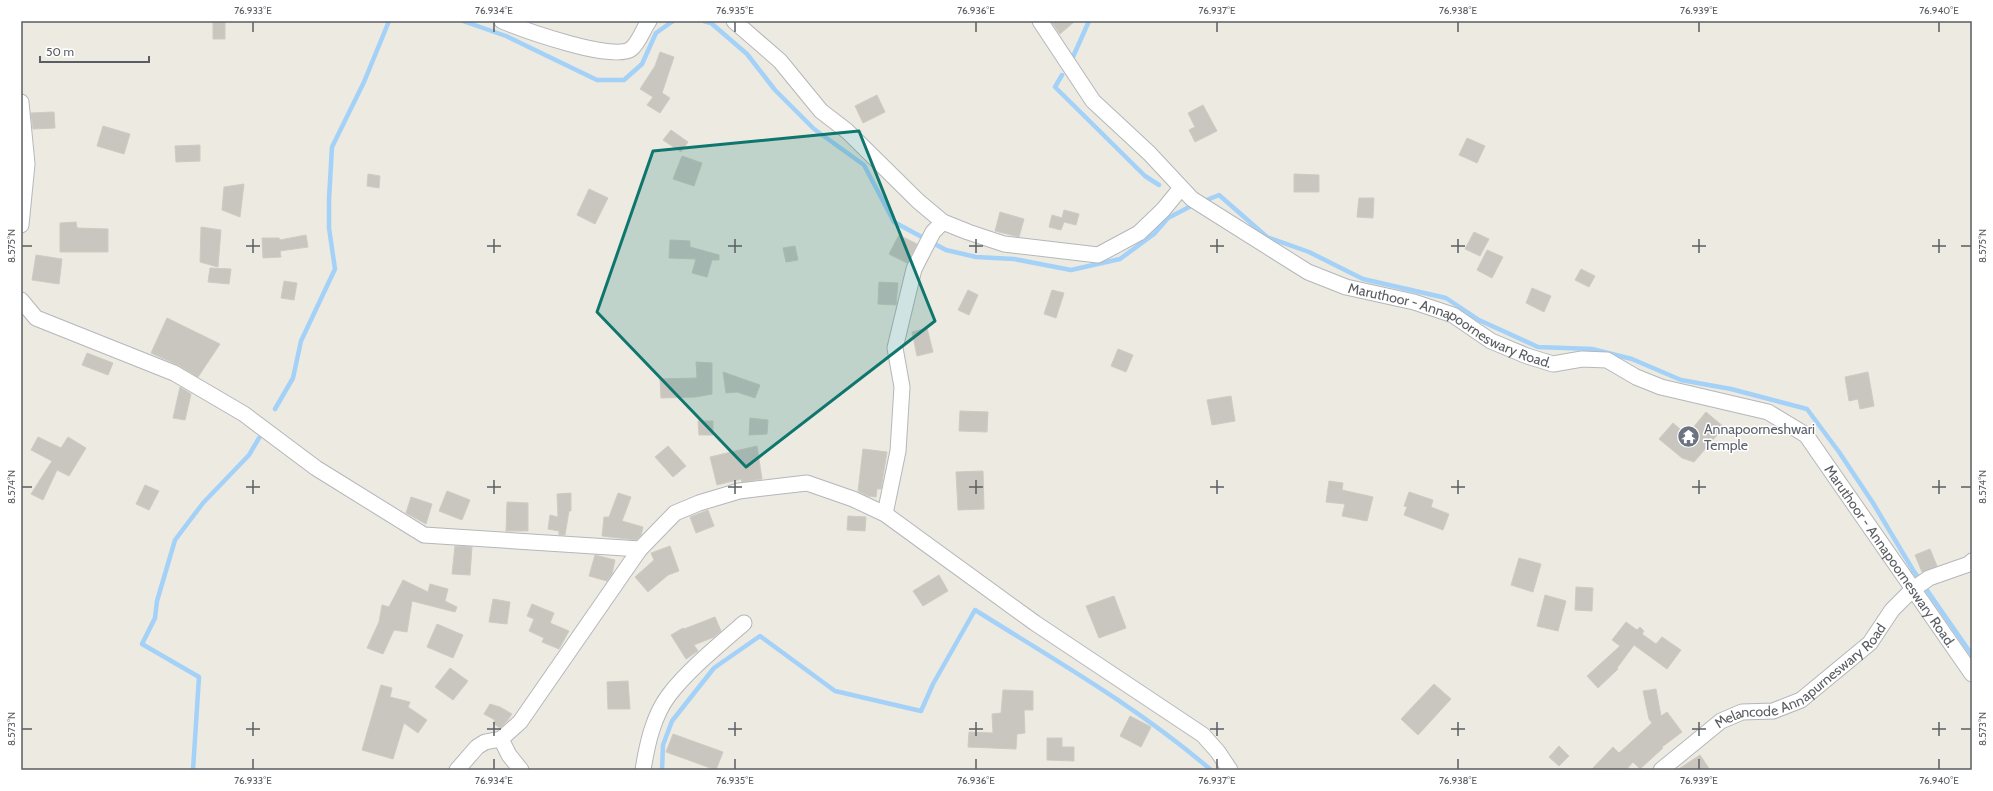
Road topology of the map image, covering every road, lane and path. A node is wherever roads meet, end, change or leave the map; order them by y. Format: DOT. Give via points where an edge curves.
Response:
graph roads {
  1 [pos="502,21"];
  2 [pos="649,21"];
  3 [pos="734,21"];
  4 [pos="1040,21"];
  5 [pos="21,102"];
  6 [pos="1187,194"];
  7 [pos="21,226"];
  8 [pos="938,227"];
  9 [pos="21,300"];
  10 [pos="884,514"];
  11 [pos="640,549"];
  12 [pos="1972,561"];
  13 [pos="1920,585"];
  14 [pos="744,623"];
  15 [pos="1972,674"];
  16 [pos="501,739"];
  17 [pos="457,770"];
  18 [pos="521,770"];
  19 [pos="643,770"];
  20 [pos="1230,770"];
  21 [pos="1661,770"];
  1 -- 2 [label="street" via="588,50 621,53 631,48"];
  3 -- 8 [label="street" via="780,61 821,111 847,131"];
  4 -- 6 [label="street, Maruthoor - Annapoorneswary Road." via="1093,101"];
  5 -- 7 [label="street" via="27,164"];
  6 -- 8 [label="street" via="1163,210 1139,233 1098,255 1004,244"];
  6 -- 13 [label="street, Maruthoor - Annapoorneswary Road." via="1308,272 1346,287 1414,302 1453,315 1490,341 1527,356 1553,364 1582,359 1607,360 1636,377 1661,387 1768,412 1806,435"];
  8 -- 10 [label="street" via="914,269 895,348 902,387 898,451"];
  9 -- 11 [label="street" via="36,318 174,373 200,388 244,414 316,468 424,535"];
  10 -- 11 [label="street" via="853,499 807,483 739,491 675,513"];
  10 -- 20 [label="street" via="1035,622 1203,735"];
  11 -- 16 [label="street" via="520,722"];
  12 -- 13 [label="street"];
  13 -- 15 [label="street, Maruthoor - Annapoorneswary Road."];
  13 -- 21 [label="street, Melancode Annapurneswary Road" via="1892,610 1870,643 1801,700 1773,711 1742,712 1721,721"];
  14 -- 19 [label="street" via="713,649 669,696 655,722"];
  16 -- 17 [label="street" via="485,742 477,747"];
  16 -- 18 [label="street"];
}
